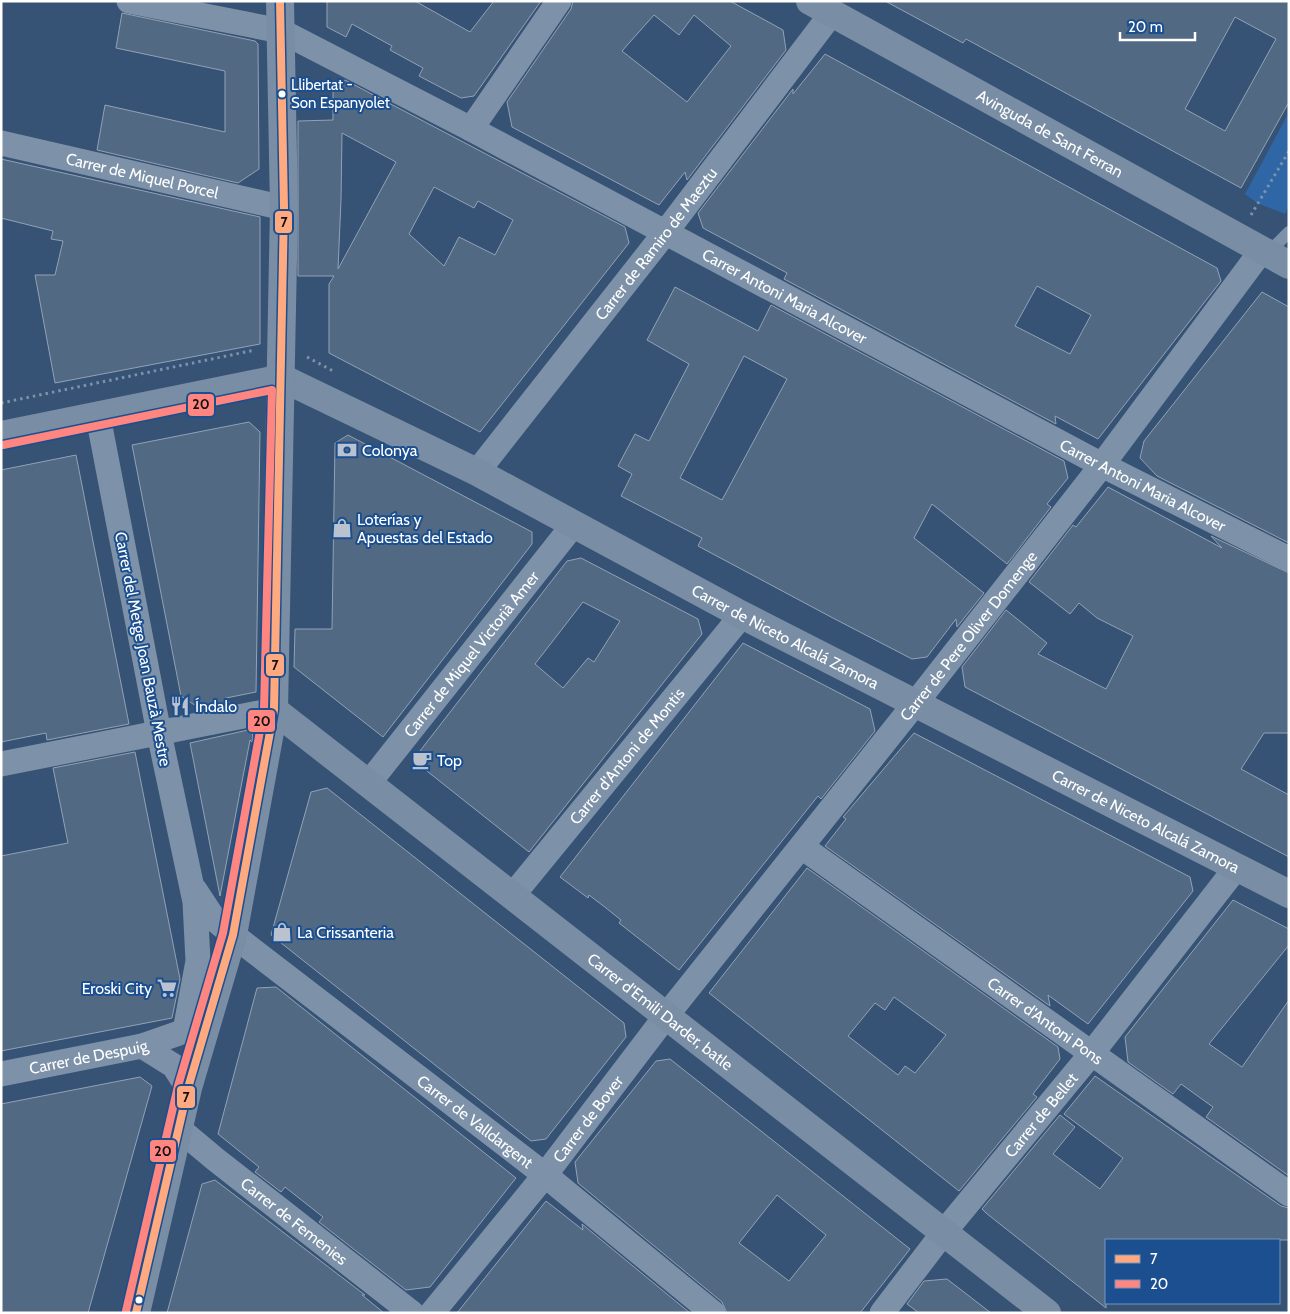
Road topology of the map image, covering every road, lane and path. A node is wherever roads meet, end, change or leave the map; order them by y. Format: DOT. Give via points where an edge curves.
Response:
graph roads {
  1 [pos="129,1"];
  2 [pos="280,1"];
  3 [pos="559,1"];
  4 [pos="821,7"];
  5 [pos="281,31"];
  6 [pos="471,129"];
  7 [pos="1,143"];
  8 [pos="1289,151"];
  9 [pos="284,208"];
  10 [pos="1289,232"];
  11 [pos="665,233"];
  12 [pos="1264,251"];
  13 [pos="282,378"];
  14 [pos="98,416"];
  15 [pos="1,436"];
  16 [pos="1102,465"];
  17 [pos="477,472"];
  18 [pos="574,524"];
  19 [pos="1289,559"];
  20 [pos="742,615"];
  21 [pos="916,703"];
  22 [pos="274,710"];
  23 [pos="159,733"];
  24 [pos="1,764"];
  25 [pos="368,784"];
  26 [pos="802,847"];
  27 [pos="1236,868"];
  28 [pos="190,882"];
  29 [pos="1289,894"];
  30 [pos="512,896"];
  31 [pos="233,935"];
  32 [pos="666,1016"];
  33 [pos="142,1046"];
  34 [pos="1092,1053"];
  35 [pos="1,1074"];
  36 [pos="188,1088"];
  37 [pos="178,1128"];
  38 [pos="545,1175"];
  39 [pos="1289,1194"];
  40 [pos="944,1232"];
  41 [pos="136,1313"];
  42 [pos="412,1313"];
  43 [pos="432,1313"];
  44 [pos="713,1313"];
  45 [pos="882,1313"];
  46 [pos="1048,1313"];
  1 -- 5 [label="street, Carrer Antoni Maria Alcover"];
  2 -- 5 [label="street"];
  3 -- 6 [label="street"];
  4 -- 11 [label="street, Carrer de Ramiro de Maeztu"];
  4 -- 12 [label="street, Avinguda de Sant Ferran"];
  5 -- 6 [label="street, Carrer Antoni Maria Alcover"];
  5 -- 9 [label="street"];
  6 -- 11 [label="street, Carrer Antoni Maria Alcover"];
  7 -- 9 [label="street, Carrer de Miquel Porcel"];
  8 -- 12 [label="path"];
  9 -- 13 [label="street"];
  10 -- 12 [label="lane"];
  11 -- 16 [label="street, Carrer Antoni Maria Alcover"];
  11 -- 17 [label="street, Carrer de Ramiro de Maeztu"];
  12 -- 16 [label="street, Carrer de Pere Oliver Domenge"];
  13 -- 14 [label="street"];
  13 -- 17 [label="street, Carrer de Niceto Alcalá Zamora"];
  13 -- 22 [label="street"];
  14 -- 15 [label="street"];
  14 -- 23 [label="street, Carrer del Metge Joan Bauzà Mestre"];
  16 -- 19 [label="street, Carrer Antoni Maria Alcover"];
  16 -- 21 [label="street, Carrer de Pere Oliver Domenge"];
  17 -- 18 [label="street, Carrer de Niceto Alcalá Zamora"];
  18 -- 20 [label="street, Carrer de Niceto Alcalá Zamora"];
  18 -- 25 [label="street, Carrer de Miquel Victorià Amer"];
  20 -- 21 [label="street, Carrer de Niceto Alcalá Zamora"];
  20 -- 30 [label="street, Carrer d'Antoni de Montis"];
  21 -- 26 [label="street, Carrer de Pere Oliver Domenge"];
  21 -- 27 [label="street, Carrer de Niceto Alcalá Zamora"];
  22 -- 23 [label="street"];
  22 -- 25 [label="street, Carrer d'Emili Darder, batle"];
  22 -- 31 [label="street"];
  23 -- 24 [label="street"];
  23 -- 28 [label="street, Carrer del Metge Joan Bauzà Mestre"];
  25 -- 30 [label="street, Carrer d'Emili Darder, batle"];
  26 -- 32 [label="street, Carrer de Pere Oliver Domenge"];
  26 -- 34 [label="street, Carrer d'Antoni Pons"];
  27 -- 29 [label="street, Carrer de Niceto Alcalá Zamora"];
  27 -- 34 [label="street, Carrer de Bellet"];
  28 -- 31 [label="street, Carrer del Metge Joan Bauzà Mestre" via="214,919"];
  28 -- 33 [label="street, Carrer del Metge Joan Bauzà Mestre" via="195,902 198,961 185,1031"];
  30 -- 32 [label="street, Carrer d'Emili Darder, batle"];
  31 -- 36 [label="street"];
  31 -- 38 [label="street, Carrer de Valldargent"];
  32 -- 38 [label="street, Carrer de Bover"];
  32 -- 40 [label="street, Carrer d'Emili Darder, batle"];
  33 -- 35 [label="street, Carrer de Despuig"];
  33 -- 36 [label="street, Carrer de Despuig" via="174,1066"];
  34 -- 39 [label="street, Carrer d'Antoni Pons"];
  34 -- 40 [label="street, Carrer de Bellet"];
  36 -- 37 [label="street"];
  37 -- 41 [label="street"];
  37 -- 42 [label="street, Carrer de Femenies"];
  38 -- 43 [label="street, Carrer de Bover"];
  38 -- 44 [label="street, Carrer de Valldargent"];
  40 -- 45 [label="street, Carrer de Bellet"];
  40 -- 46 [label="street, Carrer d'Emili Darder, batle"];
}
